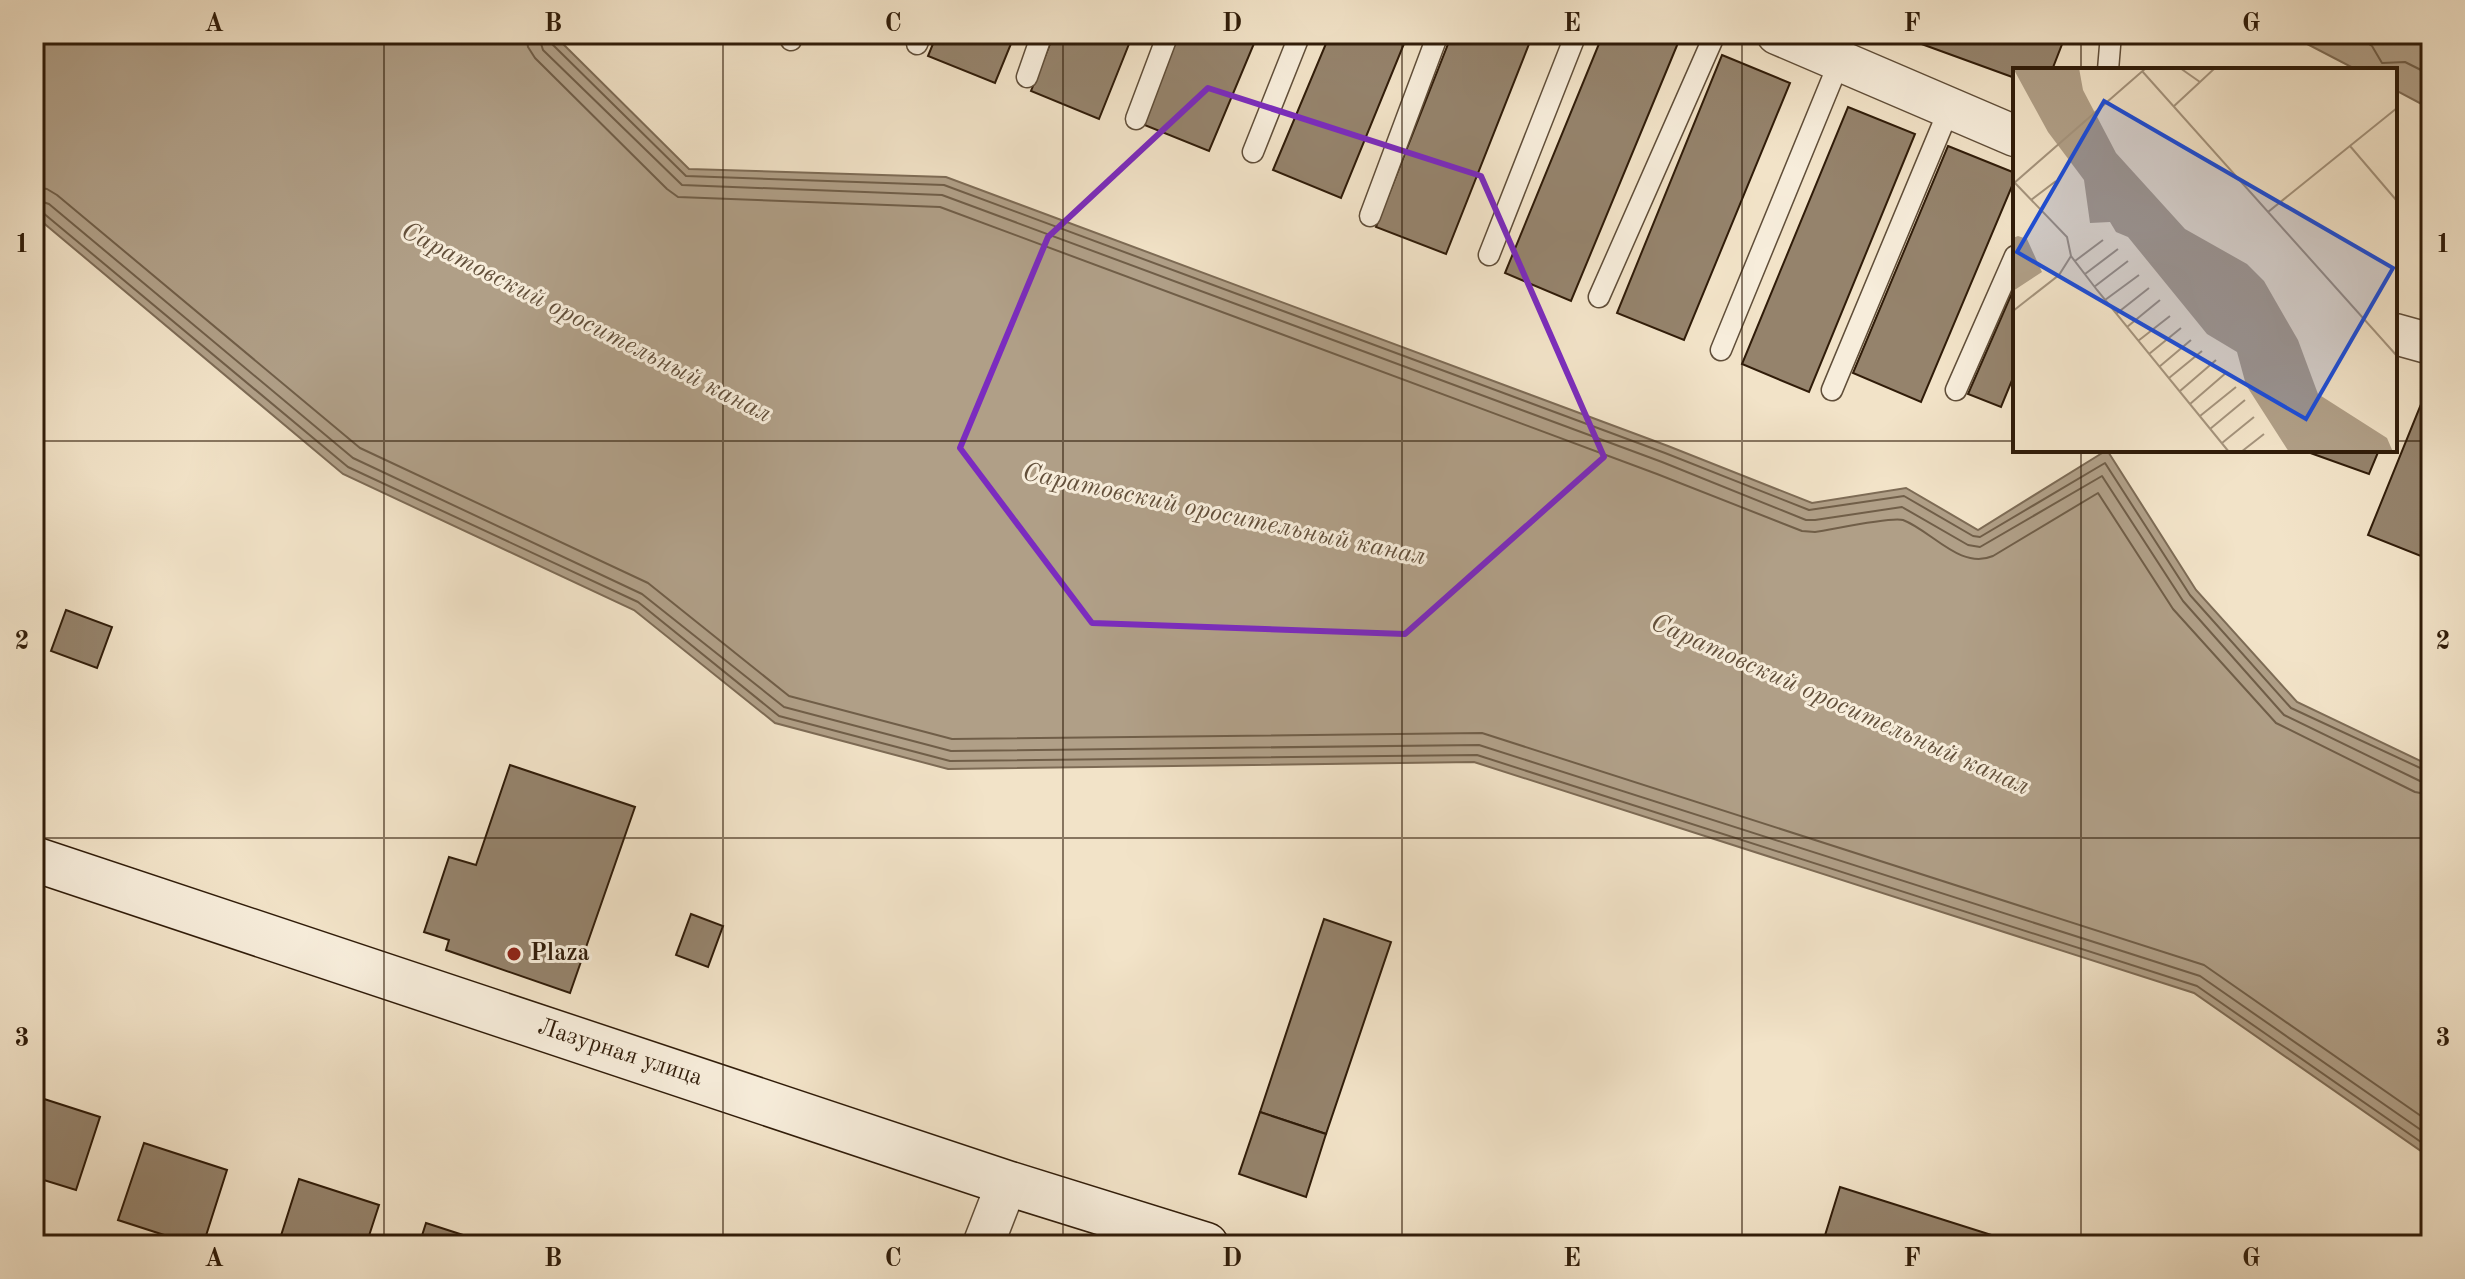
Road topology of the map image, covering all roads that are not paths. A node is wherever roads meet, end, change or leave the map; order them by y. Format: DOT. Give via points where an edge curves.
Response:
graph roads {
  1 [pos="1042,34"];
  2 [pos="1168,34"];
  3 [pos="1300,34"];
  4 [pos="1438,34"];
  5 [pos="1576,34"];
  6 [pos="1715,34"];
  7 [pos="1777,34"];
  8 [pos="2111,34"];
  9 [pos="1840,60"];
  10 [pos="2108,68"];
  11 [pos="1027,77"];
  12 [pos="1950,107"];
  13 [pos="1136,119"];
  14 [pos="2013,135"];
  15 [pos="1253,152"];
  16 [pos="1370,216"];
  17 [pos="1489,255"];
  18 [pos="2013,261"];
  19 [pos="1599,297"];
  20 [pos="2397,335"];
  21 [pos="2431,344"];
  22 [pos="1721,350"];
  23 [pos="1832,390"];
  24 [pos="1956,390"];
  25 [pos="34,859"];
  26 [pos="1007,1183"];
  27 [pos="983,1245"];
  28 [pos="1206,1245"];
  1 -- 11 [label="lane"];
  2 -- 13 [label="lane"];
  3 -- 15 [label="lane"];
  4 -- 16 [label="lane"];
  5 -- 17 [label="lane"];
  6 -- 19 [label="lane"];
  7 -- 9 [label="street"];
  8 -- 10 [label="lane"];
  9 -- 12 [label="street"];
  9 -- 22 [label="lane"];
  12 -- 14 [label="street"];
  12 -- 23 [label="lane"];
  18 -- 24 [label="lane"];
  20 -- 21 [label="street"];
  25 -- 26 [label="street, Лазурная улица"];
  26 -- 27 [label="street"];
  26 -- 28 [label="street, Лазурная улица"];
}
